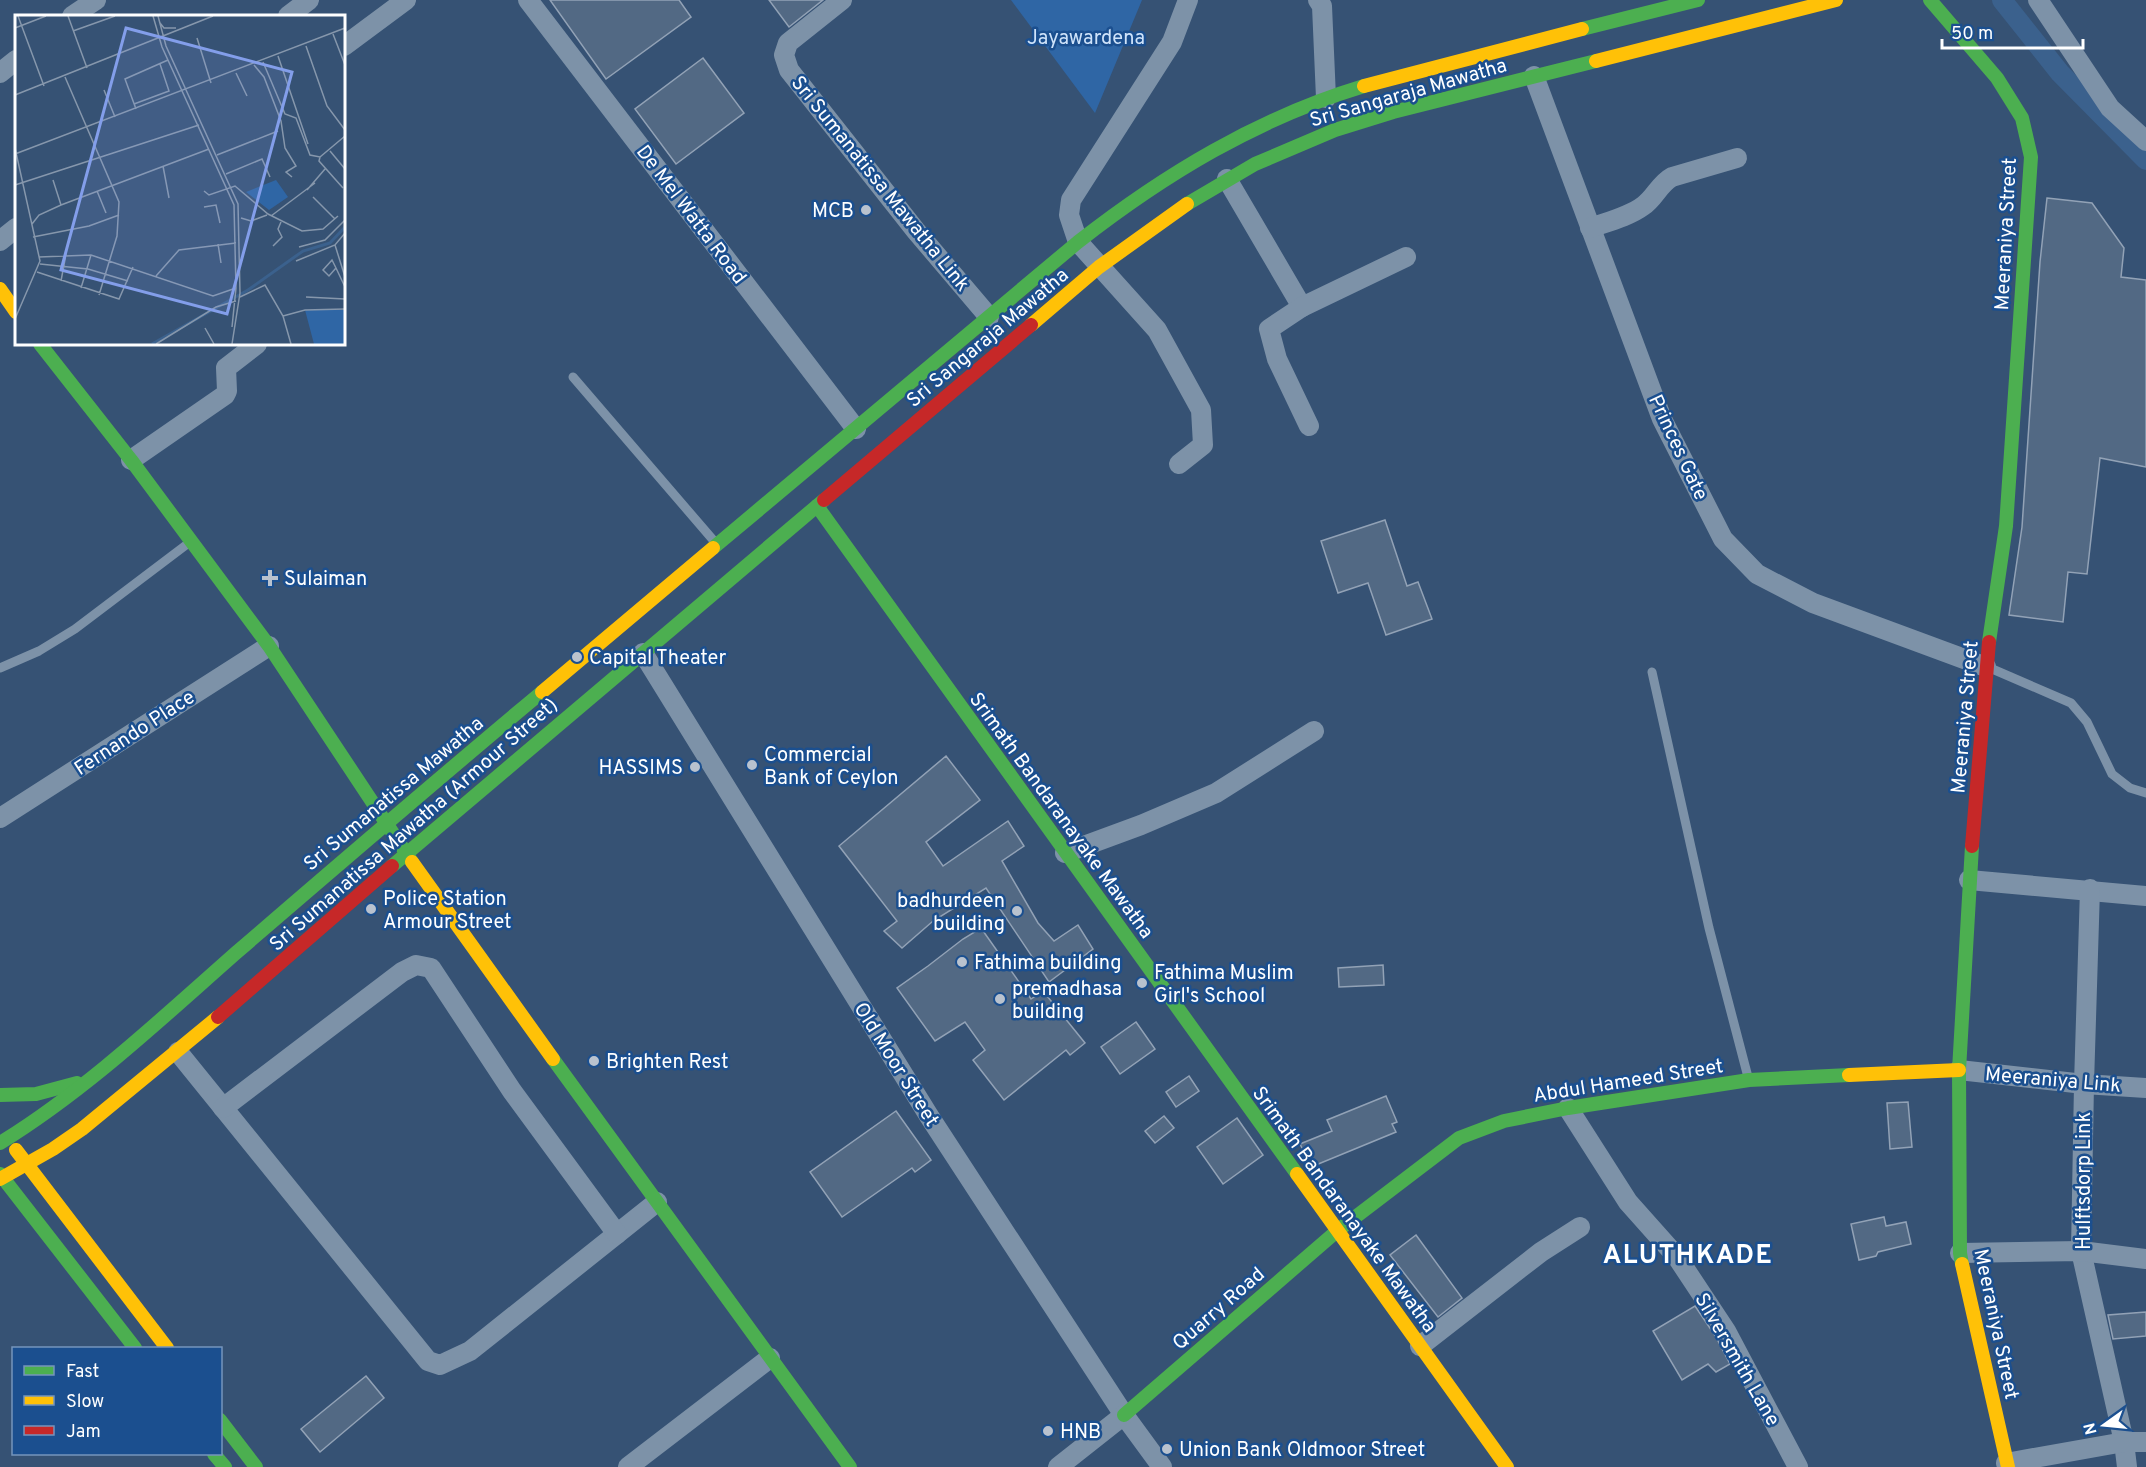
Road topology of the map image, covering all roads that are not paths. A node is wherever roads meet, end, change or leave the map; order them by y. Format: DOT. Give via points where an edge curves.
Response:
graph roads {
  1 [pos="96,0"];
  2 [pos="309,0"];
  3 [pos="406,0"];
  4 [pos="528,0"];
  5 [pos="843,0"];
  6 [pos="1188,0"];
  7 [pos="1318,0"];
  8 [pos="1698,0"];
  9 [pos="1836,0"];
  10 [pos="1930,0"];
  11 [pos="2038,0"];
  12 [pos="74,15"];
  13 [pos="289,15"];
  14 [pos="345,45"];
  15 [pos="15,61"];
  16 [pos="0,73"];
  17 [pos="1534,76"];
  18 [pos="1326,98"];
  19 [pos="2146,141"];
  20 [pos="1737,158"];
  21 [pos="1227,179"];
  22 [pos="1590,228"];
  23 [pos="15,229"];
  24 [pos="0,241"];
  25 [pos="1078,242"];
  26 [pos="1406,257"];
  27 [pos="1099,267"];
  28 [pos="0,289"];
  29 [pos="1302,307"];
  30 [pos="15,311"];
  31 [pos="989,317"];
  32 [pos="41,345"];
  33 [pos="256,345"];
  34 [pos="573,377"];
  35 [pos="1310,426"];
  36 [pos="856,429"];
  37 [pos="131,460"];
  38 [pos="1179,464"];
  39 [pos="802,473"];
  40 [pos="817,506"];
  41 [pos="190,542"];
  42 [pos="717,545"];
  43 [pos="269,646"];
  44 [pos="644,653"];
  45 [pos="1986,667"];
  46 [pos="0,669"];
  47 [pos="1652,672"];
  48 [pos="1314,731"];
  49 [pos="2146,794"];
  50 [pos="0,818"];
  51 [pos="385,824"];
  52 [pos="1065,853"];
  53 [pos="406,854"];
  54 [pos="1969,880"];
  55 [pos="2090,890"];
  56 [pos="2146,896"];
  57 [pos="178,1052"];
  58 [pos="1959,1070"];
  59 [pos="1749,1080"];
  60 [pos="87,1081"];
  61 [pos="2084,1084"];
  62 [pos="2146,1088"];
  63 [pos="0,1095"];
  64 [pos="1568,1107"];
  65 [pos="223,1108"];
  66 [pos="3,1138"];
  67 [pos="27,1164"];
  68 [pos="1,1177"];
  69 [pos="657,1202"];
  70 [pos="1580,1227"];
  71 [pos="1337,1231"];
  72 [pos="617,1234"];
  73 [pos="2081,1251"];
  74 [pos="1960,1253"];
  75 [pos="2146,1260"];
  76 [pos="1420,1346"];
  77 [pos="134,1347"];
  78 [pos="166,1347"];
  79 [pos="770,1358"];
  80 [pos="1124,1415"];
  81 [pos="222,1423"];
  82 [pos="2124,1442"];
  83 [pos="2146,1442"];
  84 [pos="215,1455"];
  85 [pos="2007,1465"];
  86 [pos="225,1467"];
  87 [pos="256,1467"];
  88 [pos="628,1467"];
  89 [pos="850,1467"];
  90 [pos="1058,1467"];
  91 [pos="1162,1467"];
  92 [pos="1507,1467"];
  93 [pos="1798,1467"];
  94 [pos="2127,1467"];
  1 -- 12 [label="street"];
  2 -- 13 [label="street"];
  3 -- 14 [label="street"];
  4 -- 36 [label="street, De Mel Watta Road"];
  5 -- 31 [label="street, Sri Sumanatissa Mawatha Link" via="788,43 784,55 789,70"];
  6 -- 25 [label="street" via="1172,42 1071,200 1069,215"];
  7 -- 18 [label="street" via="1322,6"];
  8 -- 18 [label="main road, Sri Sangaraja Mawatha" via="1386,78"];
  9 -- 17 [label="main road, Sri Sangaraja Mawatha"];
  10 -- 45 [label="main road, Meeraniya Street" via="1997,78 2022,118 2031,157 2006,526"];
  11 -- 19 [label="street" via="2110,108"];
  15 -- 16 [label="street"];
  17 -- 21 [label="main road, Sri Sangaraja Mawatha" via="1324,133"];
  17 -- 22 [label="street, Princes Gate"];
  18 -- 25 [label="main road, Sri Sangaraja Mawatha" via="1211,151 1151,187"];
  20 -- 22 [label="street" via="1672,177 1642,207"];
  21 -- 27 [label="main road, Sri Sangaraja Mawatha"];
  21 -- 29 [label="street"];
  22 -- 45 [label="street, Princes Gate" via="1662,419 1723,539 1757,574 1813,603"];
  23 -- 24 [label="street"];
  25 -- 27 [label="street"];
  25 -- 31 [label="main road, Sri Sangaraja Mawatha"];
  26 -- 29 [label="street"];
  27 -- 38 [label="street" via="1158,330 1201,410 1203,445"];
  27 -- 40 [label="main road, Sri Sangaraja Mawatha"];
  28 -- 30 [label="main road"];
  29 -- 35 [label="street" via="1269,329 1277,358"];
  31 -- 36 [label="main road, Sri Sangaraja Mawatha"];
  32 -- 37 [label="main road"];
  33 -- 37 [label="street" via="226,368 225,395"];
  34 -- 42 [label="lane"];
  36 -- 39 [label="main road, Sri Sangaraja Mawatha"];
  37 -- 41 [label="main road"];
  39 -- 42 [label="main road, Sri Sumanatissa Mawatha"];
  40 -- 44 [label="main road, Sri Sumanatissa Mawatha (Armour Street)"];
  40 -- 52 [label="main road, Srimath Bandaranayake Mawatha"];
  41 -- 43 [label="main road"];
  41 -- 46 [label="lane" via="75,629"];
  42 -- 51 [label="main road, Sri Sumanatissa Mawatha"];
  43 -- 50 [label="street, Fernando Place"];
  43 -- 51 [label="main road"];
  44 -- 53 [label="main road, Sri Sumanatissa Mawatha (Armour Street)"];
  44 -- 80 [label="street, Old Moor Street" via="929,1116"];
  45 -- 49 [label="lane" via="2071,702 2087,722 2112,774"];
  45 -- 54 [label="main road, Meeraniya Street"];
  47 -- 59 [label="lane" via="1709,928"];
  48 -- 52 [label="street" via="1216,793"];
  51 -- 53 [label="main road"];
  51 -- 60 [label="main road, Sri Sumanatissa Mawatha"];
  52 -- 71 [label="main road, Srimath Bandaranayake Mawatha"];
  53 -- 57 [label="main road, Sri Sumanatissa Mawatha (Armour Street)"];
  53 -- 69 [label="main road"];
  54 -- 55 [label="street"];
  54 -- 58 [label="main road, Meeraniya Street"];
  55 -- 56 [label="street"];
  55 -- 61 [label="street, Hulftsdorp Link"];
  57 -- 65 [label="street"];
  57 -- 67 [label="main road, Sri Sumanatissa Mawatha (Armour Street)" via="82,1129"];
  58 -- 59 [label="main road, Abdul Hameed Street"];
  58 -- 61 [label="street, Meeraniya Link"];
  58 -- 74 [label="main road, Meeraniya Street"];
  59 -- 64 [label="main road, Abdul Hameed Street"];
  60 -- 63 [label="main road" via="36,1094"];
  60 -- 66 [label="main road, Sri Sumanatissa Mawatha" via="34,1122"];
  61 -- 62 [label="street, Meeraniya Link"];
  61 -- 73 [label="street, Hulftsdorp Link"];
  64 -- 71 [label="main road, Abdul Hameed Street" via="1504,1120 1459,1138"];
  64 -- 93 [label="street, Silversmith Lane" via="1628,1202 1677,1257 1726,1331"];
  65 -- 72 [label="street" via="428,1361 440,1365 470,1351"];
  65 -- 72 [label="street" via="402,972 416,964 431,968 512,1091"];
  66 -- 67 [label="main road"];
  67 -- 68 [label="main road, Sri Sumanatissa Mawatha (Armour Street)"];
  67 -- 78 [label="main road"];
  68 -- 77 [label="main road"];
  69 -- 72 [label="street"];
  69 -- 79 [label="main road"];
  70 -- 76 [label="street" via="1541,1252"];
  71 -- 76 [label="main road, Srimath Bandaranayake Mawatha"];
  71 -- 80 [label="main road, Quarry Road"];
  73 -- 74 [label="street"];
  73 -- 75 [label="street"];
  73 -- 82 [label="street, Hulftsdorp Link"];
  74 -- 85 [label="main road, Meeraniya Street"];
  76 -- 92 [label="main road, Srimath Bandaranayake Mawatha"];
  79 -- 88 [label="street"];
  79 -- 89 [label="main road"];
  80 -- 90 [label="street"];
  80 -- 91 [label="street, Old Moor Street"];
  81 -- 87 [label="main road"];
  82 -- 83 [label="street"];
  82 -- 85 [label="street"];
  82 -- 94 [label="street, Hulftsdorp Link"];
  84 -- 86 [label="main road"];
}
